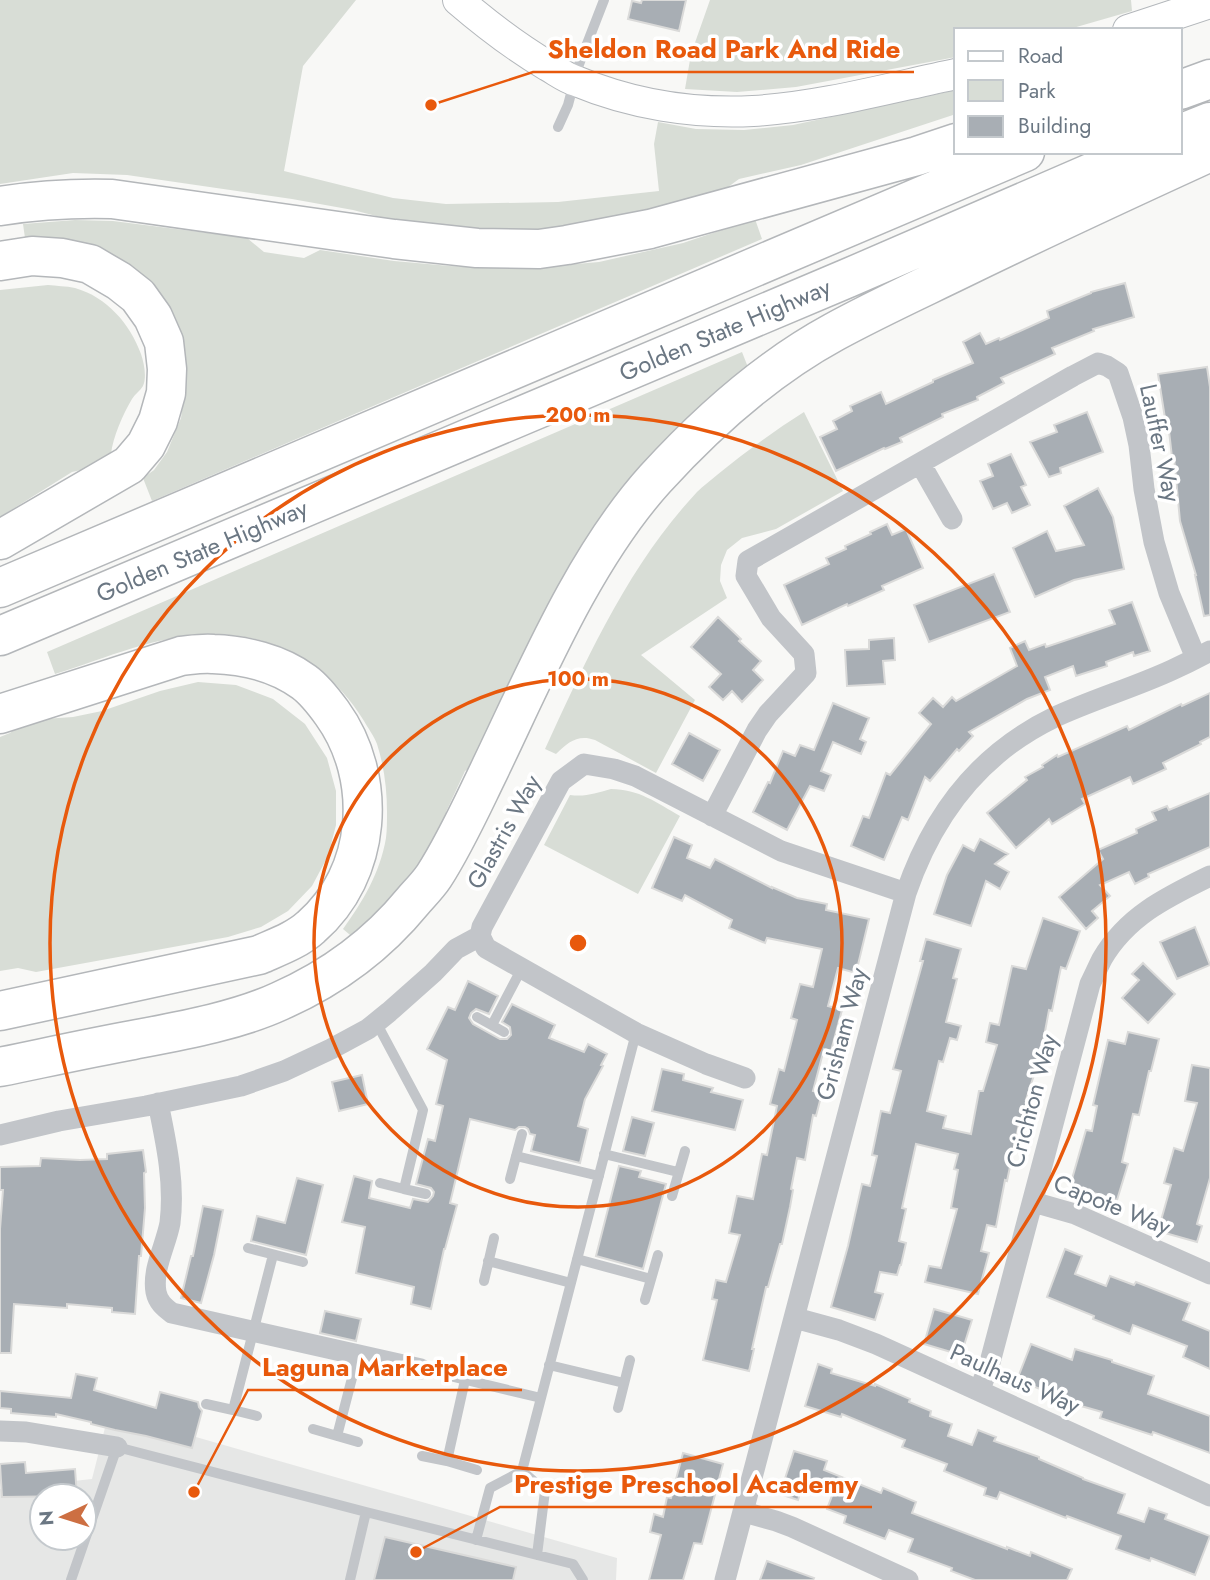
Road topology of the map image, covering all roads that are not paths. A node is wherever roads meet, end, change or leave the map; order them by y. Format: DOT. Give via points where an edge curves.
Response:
graph roads {
  1 [pos="458,0"];
  2 [pos="604,0"];
  3 [pos="1210,2"];
  4 [pos="1179,6"];
  5 [pos="1132,28"];
  6 [pos="1210,57"];
  7 [pos="1182,66"];
  8 [pos="954,74"];
  9 [pos="1210,79"];
  10 [pos="574,81"];
  11 [pos="1182,89"];
  12 [pos="1210,122"];
  13 [pos="558,127"];
  14 [pos="1182,133"];
  15 [pos="954,144"];
  16 [pos="1210,152"];
  17 [pos="1020,154"];
  18 [pos="1134,154"];
  19 [pos="0,206"];
  20 [pos="0,261"];
  21 [pos="920,464"];
  22 [pos="952,519"];
  23 [pos="0,540"];
  24 [pos="0,589"];
  25 [pos="0,636"];
  26 [pos="1203,655"];
  27 [pos="0,714"];
  28 [pos="712,816"];
  29 [pos="1210,876"];
  30 [pos="906,893"];
  31 [pos="480,936"];
  32 [pos="522,968"];
  33 [pos="0,1011"];
  34 [pos="477,1017"];
  35 [pos="376,1022"];
  36 [pos="492,1025"];
  37 [pos="504,1032"];
  38 [pos="636,1033"];
  39 [pos="0,1067"];
  40 [pos="745,1078"];
  41 [pos="158,1103"];
  42 [pos="522,1134"];
  43 [pos="0,1135"];
  44 [pos="685,1151"];
  45 [pos="604,1154"];
  46 [pos="516,1156"];
  47 [pos="678,1172"];
  48 [pos="598,1176"];
  49 [pos="510,1179"];
  50 [pos="380,1183"];
  51 [pos="404,1189"];
  52 [pos="426,1194"];
  53 [pos="672,1196"];
  54 [pos="1033,1202"];
  55 [pos="494,1238"];
  56 [pos="248,1248"];
  57 [pos="273,1255"];
  58 [pos="658,1255"];
  59 [pos="577,1259"];
  60 [pos="488,1261"];
  61 [pos="303,1262"];
  62 [pos="1210,1275"];
  63 [pos="651,1279"];
  64 [pos="484,1281"];
  65 [pos="571,1283"];
  66 [pos="645,1300"];
  67 [pos="795,1318"];
  68 [pos="253,1332"];
  69 [pos="358,1355"];
  70 [pos="630,1360"];
  71 [pos="550,1365"];
  72 [pos="421,1369"];
  73 [pos="465,1380"];
  74 [pos="624,1383"];
  75 [pos="979,1391"];
  76 [pos="541,1398"];
  77 [pos="206,1404"];
  78 [pos="618,1408"];
  79 [pos="233,1410"];
  80 [pos="257,1416"];
  81 [pos="313,1429"];
  82 [pos="0,1430"];
  83 [pos="337,1436"];
  84 [pos="358,1442"];
  85 [pos="117,1447"];
  86 [pos="422,1456"];
  87 [pos="447,1461"];
  88 [pos="477,1470"];
  89 [pos="522,1471"];
  90 [pos="1210,1496"];
  91 [pos="366,1512"];
  92 [pos="744,1512"];
  93 [pos="476,1540"];
  94 [pos="537,1555"];
  95 [pos="71,1580"];
  96 [pos="350,1580"];
  97 [pos="583,1580"];
  98 [pos="726,1580"];
  99 [pos="908,1580"];
  1 -- 10 [label="street" via="534,58"];
  2 -- 10 [label="lane"];
  3 -- 4 [label="street"];
  4 -- 5 [label="street"];
  6 -- 7 [label="highway"];
  8 -- 10 [label="street" via="810,104 751,111 658,105"];
  9 -- 11 [label="highway"];
  10 -- 13 [label="lane"];
  12 -- 14 [label="highway"];
  15 -- 19 [label="highway" via="650,229 539,249 394,239 112,199 66,198"];
  16 -- 39 [label="highway" via="833,332 741,395 697,435 620,522 584,580 432,879 363,951 313,985 237,1016"];
  17 -- 24 [label="highway, Golden State Highway"];
  18 -- 25 [label="highway, Golden State Highway"];
  20 -- 23 [label="highway" via="62,258 90,264 119,281 138,296 153,317 164,342 167,369 158,421 146,446 129,465"];
  21 -- 22 [label="street"];
  21 -- 26 [label="street, Lauffer Way" via="1098,363 1118,373 1133,417 1154,542 1169,593"];
  21 -- 28 [label="street, Lauffer Way" via="748,561 746,576 771,618 804,654 806,673 757,730"];
  26 -- 30 [label="street, Grisham Way" via="1050,719 988,762 945,811 925,844"];
  27 -- 33 [label="highway" via="181,656 248,657 304,682 324,702 353,748 363,807 355,862 343,889 309,929 287,942 259,955"];
  28 -- 30 [label="street, Glastris Way" via="781,851"];
  28 -- 31 [label="street, Glastris Way" via="635,776 584,764 561,781"];
  29 -- 54 [label="street, Crichton Way" via="1139,916 1102,959 1090,984"];
  30 -- 67 [label="street, Grisham Way"];
  31 -- 32 [label="street" via="486,948"];
  31 -- 35 [label="street" via="456,949"];
  32 -- 36 [label="lane"];
  32 -- 38 [label="street"];
  34 -- 36 [label="lane"];
  35 -- 41 [label="street" via="284,1071 241,1086"];
  35 -- 51 [label="lane" via="423,1110"];
  36 -- 37 [label="lane"];
  38 -- 40 [label="street"];
  38 -- 45 [label="lane"];
  41 -- 43 [label="street"];
  41 -- 68 [label="street" via="172,1191 156,1293 161,1305 172,1313"];
  42 -- 46 [label="lane"];
  44 -- 47 [label="lane"];
  45 -- 47 [label="lane"];
  45 -- 48 [label="lane"];
  46 -- 48 [label="lane"];
  46 -- 49 [label="lane"];
  47 -- 53 [label="lane"];
  48 -- 59 [label="lane"];
  50 -- 51 [label="lane"];
  51 -- 52 [label="lane"];
  54 -- 62 [label="street, Capote Way" via="1075,1214"];
  54 -- 75 [label="street, Crichton Way"];
  55 -- 60 [label="lane"];
  56 -- 57 [label="lane"];
  57 -- 61 [label="lane"];
  57 -- 68 [label="lane"];
  58 -- 63 [label="lane"];
  59 -- 63 [label="lane"];
  59 -- 65 [label="lane"];
  60 -- 64 [label="lane"];
  60 -- 65 [label="lane"];
  63 -- 66 [label="lane"];
  65 -- 71 [label="lane"];
  67 -- 75 [label="street, Paulhaus Way" via="839,1330"];
  67 -- 92 [label="street, Grisham Way"];
  68 -- 69 [label="street"];
  68 -- 79 [label="lane"];
  69 -- 72 [label="street"];
  69 -- 83 [label="lane"];
  70 -- 74 [label="lane"];
  71 -- 74 [label="lane"];
  71 -- 76 [label="lane"];
  72 -- 73 [label="lane"];
  73 -- 76 [label="lane"];
  73 -- 87 [label="lane"];
  74 -- 78 [label="lane"];
  75 -- 90 [label="street, Paulhaus Way"];
  76 -- 89 [label="lane"];
  77 -- 79 [label="lane"];
  79 -- 80 [label="lane"];
  81 -- 83 [label="lane"];
  82 -- 85 [label="street"];
  83 -- 84 [label="lane"];
  85 -- 91 [label="lane"];
  85 -- 95 [label="lane"];
  86 -- 87 [label="lane"];
  87 -- 88 [label="lane"];
  89 -- 93 [label="lane" via="490,1488"];
  89 -- 94 [label="lane" via="545,1490"];
  91 -- 93 [label="lane"];
  91 -- 96 [label="lane"];
  92 -- 98 [label="street, Grisham Way"];
  92 -- 99 [label="street" via="792,1527"];
  93 -- 94 [label="lane"];
  94 -- 97 [label="lane" via="573,1564"];
}
